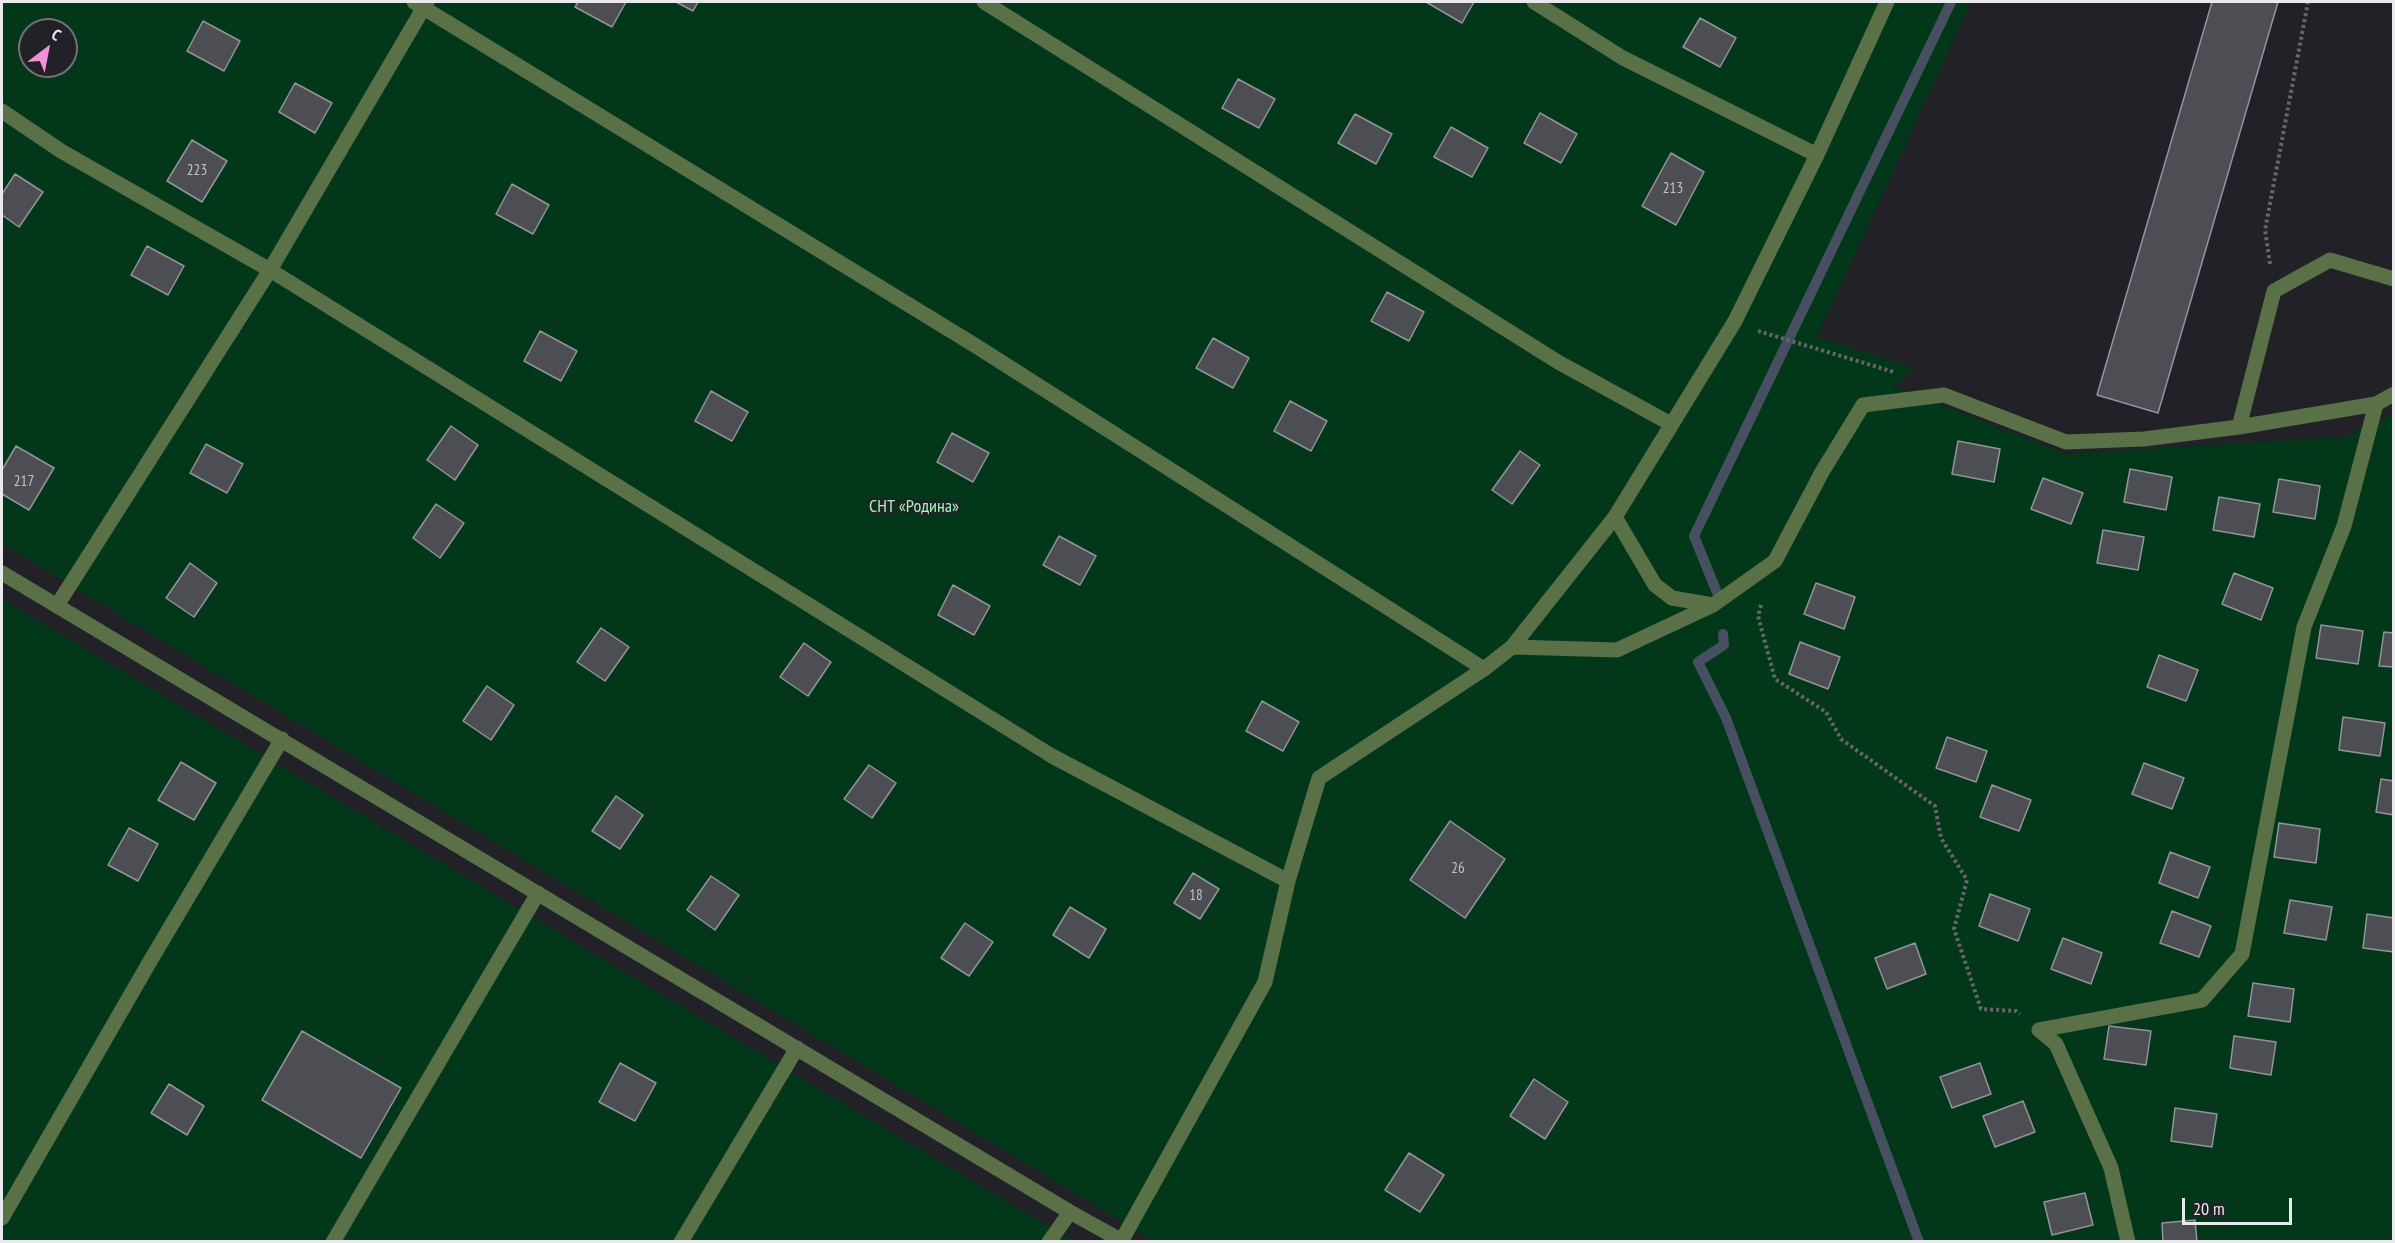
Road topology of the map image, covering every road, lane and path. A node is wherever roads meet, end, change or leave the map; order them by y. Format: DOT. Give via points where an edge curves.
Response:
graph roads {
  1 [pos="984,2"];
  2 [pos="1534,2"];
  3 [pos="1887,2"];
  4 [pos="2308,2"];
  5 [pos="422,3"];
  6 [pos="2,111"];
  7 [pos="1817,154"];
  8 [pos="270,270"];
  9 [pos="2394,279"];
  10 [pos="2274,291"];
  11 [pos="1762,332"];
  12 [pos="1837,354"];
  13 [pos="2394,394"];
  14 [pos="2376,404"];
  15 [pos="1671,424"];
  16 [pos="2239,428"];
  17 [pos="1615,517"];
  18 [pos="1775,561"];
  19 [pos="2,573"];
  20 [pos="58,604"];
  21 [pos="1713,605"];
  22 [pos="1512,647"];
  23 [pos="1484,669"];
  24 [pos="282,739"];
  25 [pos="1288,881"];
  26 [pos="538,893"];
  27 [pos="2039,1030"];
  28 [pos="797,1048"];
  29 [pos="1070,1212"];
  30 [pos="2,1218"];
  31 [pos="1123,1241"];
  32 [pos="333,1242"];
  33 [pos="681,1242"];
  34 [pos="1049,1242"];
  35 [pos="2128,1242"];
  1 -- 15 [label="street" via="1558,362"];
  2 -- 7 [label="street" via="1623,58"];
  3 -- 7 [label="street"];
  4 -- 10 [label="path" via="2265,230"];
  5 -- 8 [label="street"];
  5 -- 23 [label="street" via="976,346"];
  6 -- 8 [label="street" via="61,151"];
  7 -- 15 [label="street" via="1736,321"];
  8 -- 20 [label="street"];
  8 -- 25 [label="street" via="1052,756"];
  9 -- 10 [label="street" via="2330,260"];
  10 -- 16 [label="street"];
  11 -- 12 [label="path"];
  13 -- 14 [label="street"];
  14 -- 16 [label="street"];
  14 -- 27 [label="street" via="2344,526 2304,627 2242,954 2202,1000"];
  15 -- 17 [label="street"];
  16 -- 18 [label="street" via="2144,439 2066,442 1944,395 1863,405"];
  17 -- 21 [label="street" via="1655,585 1672,598"];
  17 -- 22 [label="street"];
  18 -- 21 [label="street"];
  18 -- 27 [label="path" via="1758,616 1775,679 1826,712 1840,739 1935,806 1941,838 1967,880 1954,929 1982,1009 2016,1011"];
  19 -- 20 [label="street"];
  20 -- 24 [label="street"];
  21 -- 22 [label="street" via="1617,650"];
  22 -- 23 [label="street"];
  23 -- 25 [label="street" via="1319,778"];
  24 -- 26 [label="street"];
  24 -- 30 [label="street"];
  25 -- 31 [label="street" via="1264,982"];
  26 -- 28 [label="street"];
  26 -- 32 [label="street"];
  27 -- 35 [label="street" via="2056,1044 2111,1168"];
  28 -- 29 [label="street"];
  28 -- 33 [label="street"];
  29 -- 31 [label="street"];
  29 -- 34 [label="street"];
}
